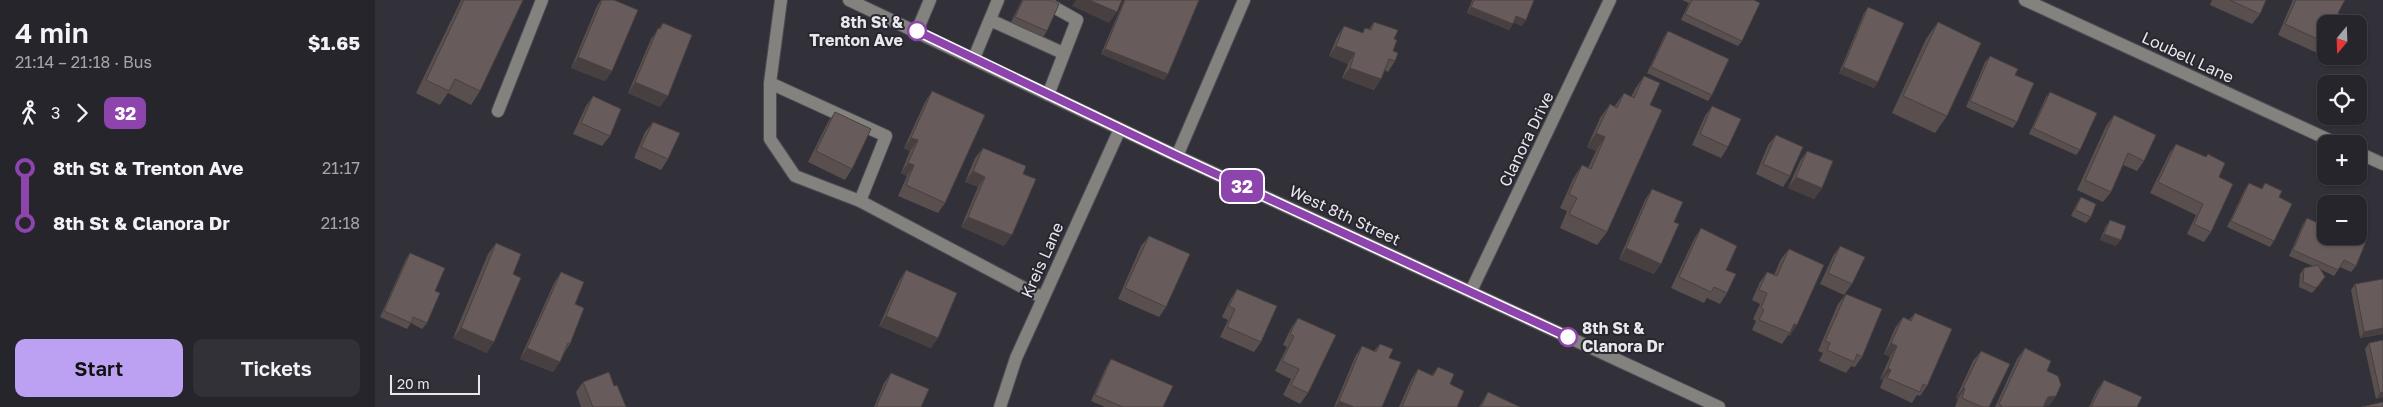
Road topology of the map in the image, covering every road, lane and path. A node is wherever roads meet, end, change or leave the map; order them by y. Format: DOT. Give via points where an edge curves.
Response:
graph roads {
  1 [pos="542,0"];
  2 [pos="781,0"];
  3 [pos="849,0"];
  4 [pos="930,0"];
  5 [pos="998,0"];
  6 [pos="1041,0"];
  7 [pos="1244,0"];
  8 [pos="1610,0"];
  9 [pos="2025,0"];
  10 [pos="991,20"];
  11 [pos="917,31"];
  12 [pos="1063,53"];
  13 [pos="974,58"];
  14 [pos="770,83"];
  15 [pos="1048,94"];
  16 [pos="498,111"];
  17 [pos="1120,129"];
  18 [pos="2318,135"];
  19 [pos="1177,156"];
  20 [pos="2367,157"];
  21 [pos="2383,164"];
  22 [pos="860,201"];
  23 [pos="1471,291"];
  24 [pos="1043,298"];
  25 [pos="1000,407"];
  26 [pos="1719,407"];
  1 -- 16 [label="street"];
  2 -- 14 [label="street"];
  3 -- 11 [label="street, West 8th Street"];
  4 -- 11 [label="street"];
  5 -- 10 [label="street"];
  6 -- 12 [label="street" via="1077,20"];
  7 -- 19 [label="street"];
  8 -- 23 [label="street, Clanora Drive"];
  9 -- 18 [label="street, Loubell Lane"];
  10 -- 12 [label="street"];
  10 -- 13 [label="street"];
  11 -- 13 [label="street, West 8th Street"];
  12 -- 15 [label="street"];
  13 -- 15 [label="street, West 8th Street"];
  14 -- 22 [label="street" via="770,139 795,176"];
  14 -- 22 [label="street" via="886,136"];
  15 -- 17 [label="street, West 8th Street"];
  17 -- 19 [label="street, West 8th Street"];
  17 -- 24 [label="street, Kreis Lane"];
  19 -- 23 [label="street, West 8th Street"];
  20 -- 21 [label="street"];
  22 -- 24 [label="street"];
  23 -- 26 [label="street, West 8th Street"];
  24 -- 25 [label="street, Kreis Lane" via="1016,358"];
}
